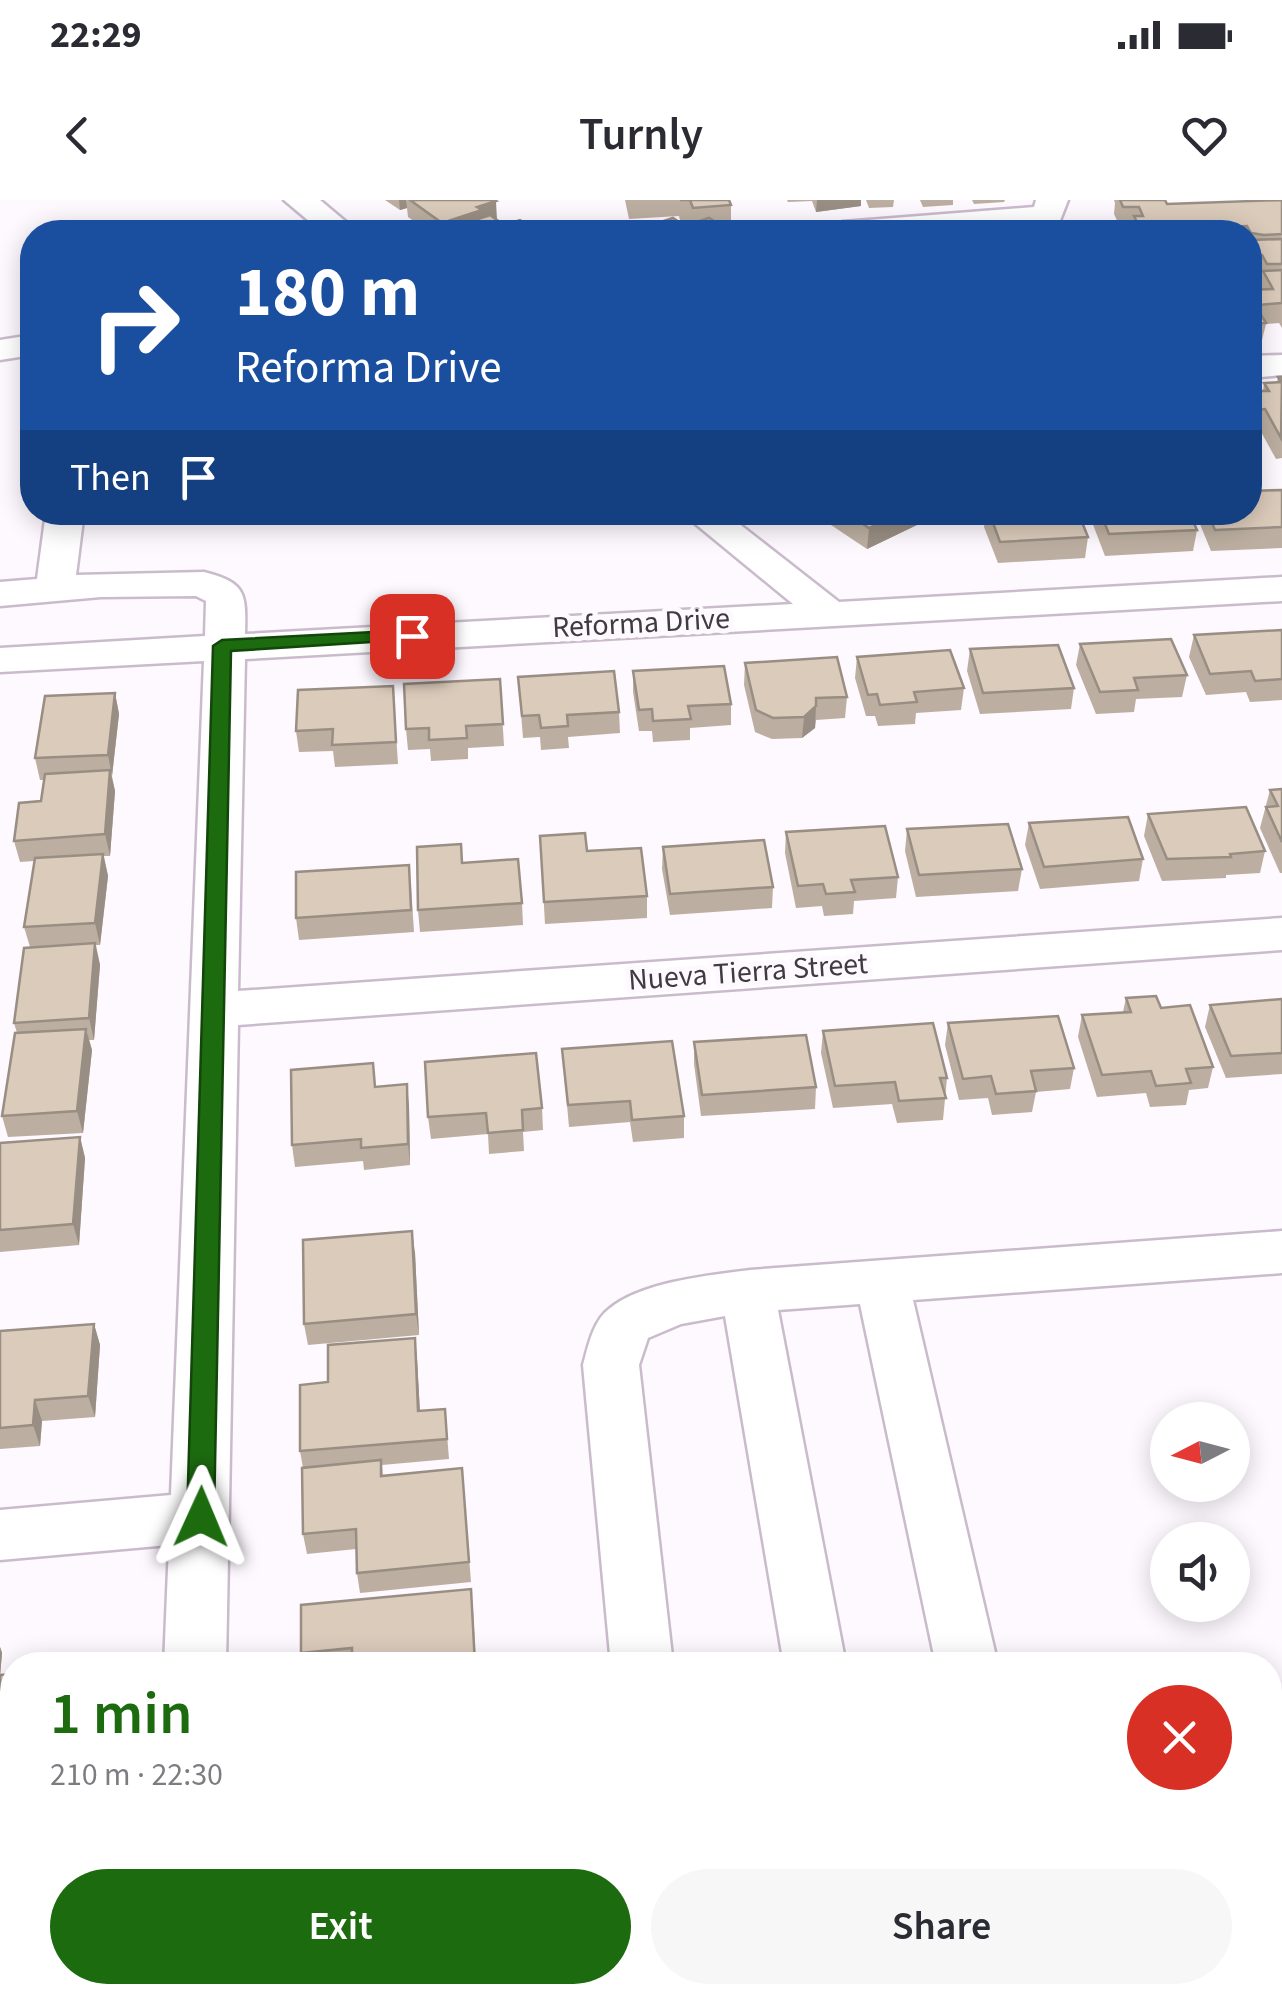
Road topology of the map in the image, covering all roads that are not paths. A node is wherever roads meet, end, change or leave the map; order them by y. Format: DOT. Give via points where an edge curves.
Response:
graph roads {
  1 [pos="300,200"];
  2 [pos="1052,200"];
  3 [pos="326,220"];
  4 [pos="997,220"];
  5 [pos="63,525"];
  6 [pos="717,525"];
  7 [pos="1282,588"];
  8 [pos="55,590"];
  9 [pos="0,594"];
  10 [pos="829,613"];
  11 [pos="222,646"];
  12 [pos="0,660"];
  13 [pos="1282,934"];
  14 [pos="214,1010"];
  15 [pos="1282,1252"];
  16 [pos="882,1281"];
  17 [pos="748,1294"];
  18 [pos="201,1517"];
  19 [pos="0,1535"];
  20 [pos="196,1652"];
  21 [pos="641,1652"];
  22 [pos="812,1652"];
  23 [pos="964,1652"];
  1 -- 3 [label="street"];
  2 -- 4 [label="street" via="1048,216"];
  5 -- 8 [label="street"];
  6 -- 10 [label="street"];
  7 -- 10 [label="street, Reforma Drive"];
  8 -- 9 [label="street"];
  8 -- 11 [label="street" via="204,584 226,596"];
  10 -- 11 [label="street, Reforma Drive"];
  11 -- 12 [label="street, Reforma Drive"];
  11 -- 14 [label="street"];
  13 -- 14 [label="street, Nueva Tierra Street"];
  14 -- 18 [label="street"];
  15 -- 16 [label="street"];
  16 -- 17 [label="street"];
  16 -- 23 [label="street"];
  17 -- 21 [label="street" via="683,1300 620,1333 611,1366"];
  17 -- 22 [label="street"];
  18 -- 19 [label="street"];
  18 -- 20 [label="street"];
}
